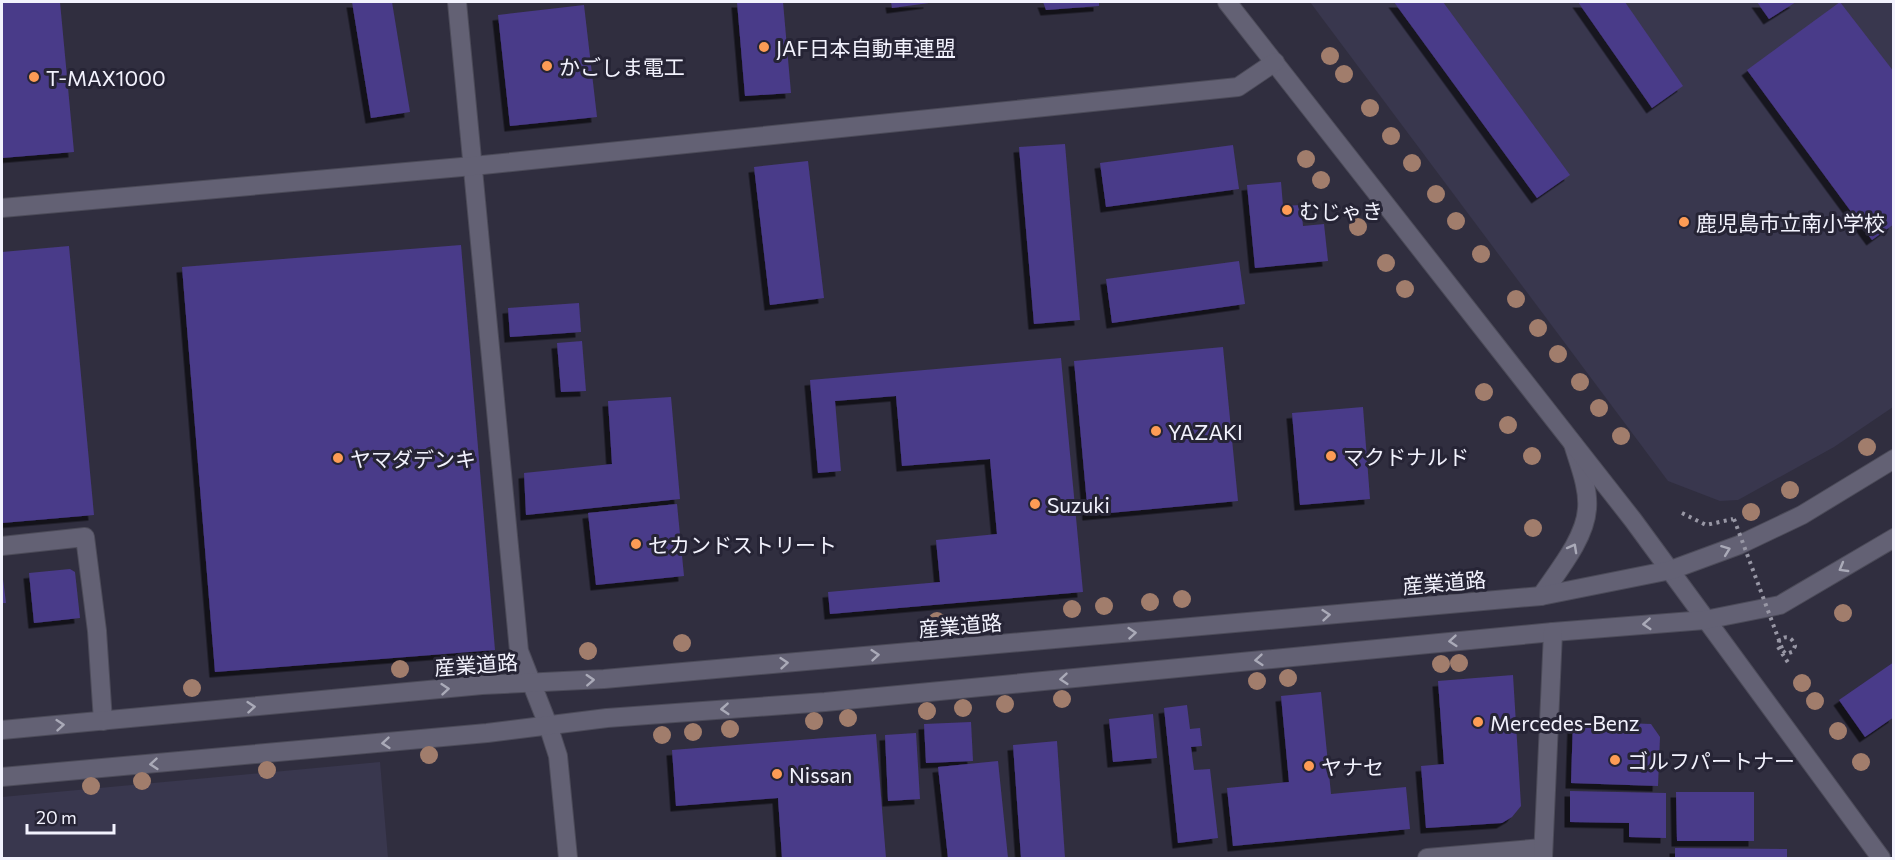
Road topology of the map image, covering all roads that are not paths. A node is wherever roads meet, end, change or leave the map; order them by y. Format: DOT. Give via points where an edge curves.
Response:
graph roads {
  1 [pos="457,2"];
  2 [pos="1227,2"];
  3 [pos="1275,62"];
  4 [pos="473,166"];
  5 [pos="2,208"];
  6 [pos="1573,442"];
  7 [pos="1893,459"];
  8 [pos="1893,538"];
  9 [pos="2,546"];
  10 [pos="1671,570"];
  11 [pos="1541,596"];
  12 [pos="1705,620"];
  13 [pos="1553,632"];
  14 [pos="532,682"];
  15 [pos="103,721"];
  16 [pos="548,726"];
  17 [pos="2,730"];
  18 [pos="2,777"];
  19 [pos="1543,853"];
  20 [pos="568,858"];
  21 [pos="1427,858"];
  22 [pos="1881,858"];
  1 -- 4 [label="street"];
  2 -- 3 [label="street"];
  3 -- 4 [label="street" via="1238,87"];
  3 -- 6 [label="street"];
  4 -- 5 [label="street"];
  4 -- 14 [label="street" via="519,651"];
  6 -- 10 [label="street"];
  11 -- 6 [label="street, one-way" via="1578,539 1587,509"];
  10 -- 7 [label="street, 産業道路, one-way" via="1739,545 1802,514"];
  8 -- 12 [label="street, one-way" via="1780,605"];
  9 -- 15 [label="street" via="85,537"];
  10 -- 11 [label="street, 産業道路"];
  10 -- 12 [label="street"];
  14 -- 11 [label="street, 産業道路, one-way" via="616,678"];
  12 -- 13 [label="street, one-way"];
  12 -- 22 [label="street"];
  13 -- 16 [label="street, one-way"];
  13 -- 19 [label="street"];
  15 -- 14 [label="street, 産業道路, one-way"];
  14 -- 16 [label="street"];
  17 -- 15 [label="street, 産業道路, one-way"];
  16 -- 18 [label="street, one-way"];
  16 -- 20 [label="street" via="558,756"];
  19 -- 21 [label="street"];
}
